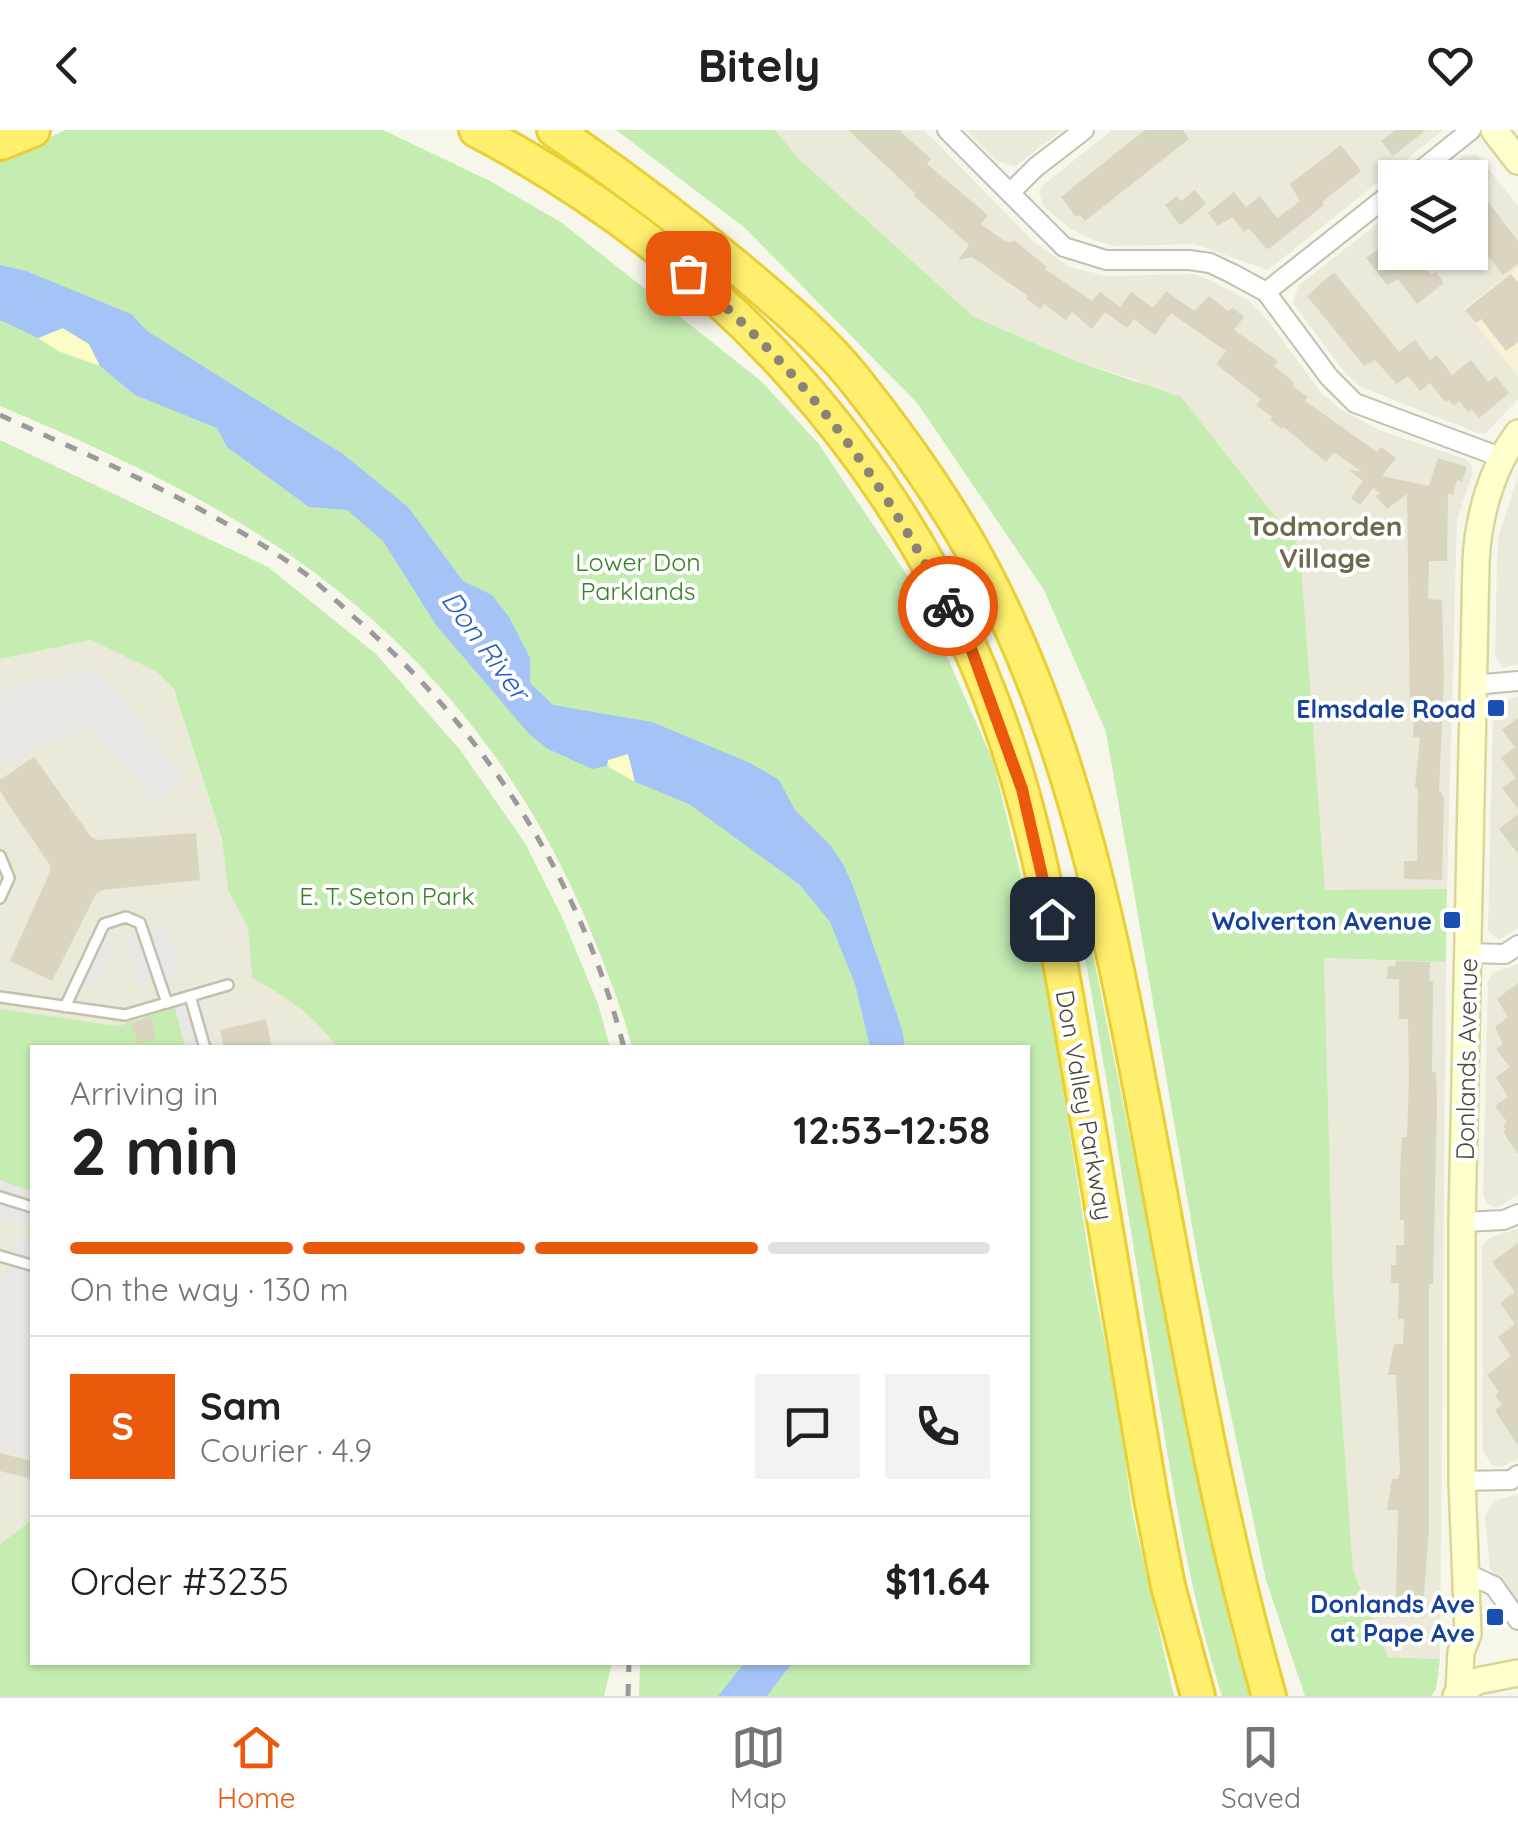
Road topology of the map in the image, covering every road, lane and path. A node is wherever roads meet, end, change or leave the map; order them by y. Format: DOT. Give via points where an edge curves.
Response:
graph roads {
  1 [pos="33,130"];
  2 [pos="476,130"];
  3 [pos="554,130"];
  4 [pos="578,130"];
  5 [pos="946,130"];
  6 [pos="1084,130"];
  7 [pos="1472,130"];
  8 [pos="0,144"];
  9 [pos="1434,160"];
  10 [pos="608,166"];
  11 [pos="1010,193"];
  12 [pos="1378,203"];
  13 [pos="1266,292"];
  14 [pos="1518,433"];
  15 [pos="1503,458"];
  16 [pos="1518,681"];
  17 [pos="1472,685"];
  18 [pos="0,856"];
  19 [pos="0,898"];
  20 [pos="1518,945"];
  21 [pos="1468,954"];
  22 [pos="228,985"];
  23 [pos="190,996"];
  24 [pos="0,997"];
  25 [pos="168,1003"];
  26 [pos="66,1007"];
  27 [pos="205,1045"];
  28 [pos="0,1197"];
  29 [pos="30,1207"];
  30 [pos="1518,1214"];
  31 [pos="1462,1222"];
  32 [pos="0,1256"];
  33 [pos="30,1265"];
  34 [pos="1518,1474"];
  35 [pos="1462,1481"];
  36 [pos="1466,1573"];
  37 [pos="1518,1620"];
  38 [pos="1518,1673"];
  39 [pos="1467,1691"];
  40 [pos="1198,1696"];
  41 [pos="1269,1696"];
  1 -- 8 [label="highway"];
  2 -- 40 [label="highway, Don Valley Parkway" via="590,196 662,250 806,386 874,475 972,651 1022,789 1059,952 1155,1520"];
  3 -- 10 [label="highway"];
  4 -- 10 [label="highway"];
  5 -- 11 [label="street"];
  6 -- 11 [label="street"];
  7 -- 9 [label="street"];
  10 -- 41 [label="highway" via="795,316 849,373 950,514 1019,645 1053,730 1094,868 1206,1443"];
  11 -- 13 [label="street" via="1053,240 1075,253 1210,263"];
  12 -- 13 [label="street"];
  13 -- 15 [label="street" via="1355,403"];
  14 -- 15 [label="street, Donlands Avenue"];
  15 -- 17 [label="street, Donlands Avenue" via="1478,533"];
  16 -- 17 [label="street"];
  17 -- 21 [label="street, Donlands Avenue"];
  18 -- 19 [label="lane" via="9,878"];
  20 -- 21 [label="street" via="1506,954"];
  21 -- 31 [label="street, Donlands Avenue"];
  22 -- 23 [label="lane"];
  23 -- 25 [label="lane"];
  23 -- 27 [label="lane"];
  24 -- 26 [label="lane"];
  25 -- 26 [label="lane" via="125,1015"];
  25 -- 26 [label="lane" via="140,923 126,917 104,924"];
  28 -- 29 [label="lane"];
  30 -- 31 [label="street"];
  31 -- 35 [label="street, Donlands Avenue"];
  32 -- 33 [label="lane"];
  34 -- 35 [label="street" via="1511,1480"];
  35 -- 36 [label="street, Donlands Avenue"];
  36 -- 37 [label="street" via="1494,1586"];
  36 -- 39 [label="street, Donlands Avenue" via="1468,1634 1477,1652"];
  38 -- 39 [label="street"];
}
